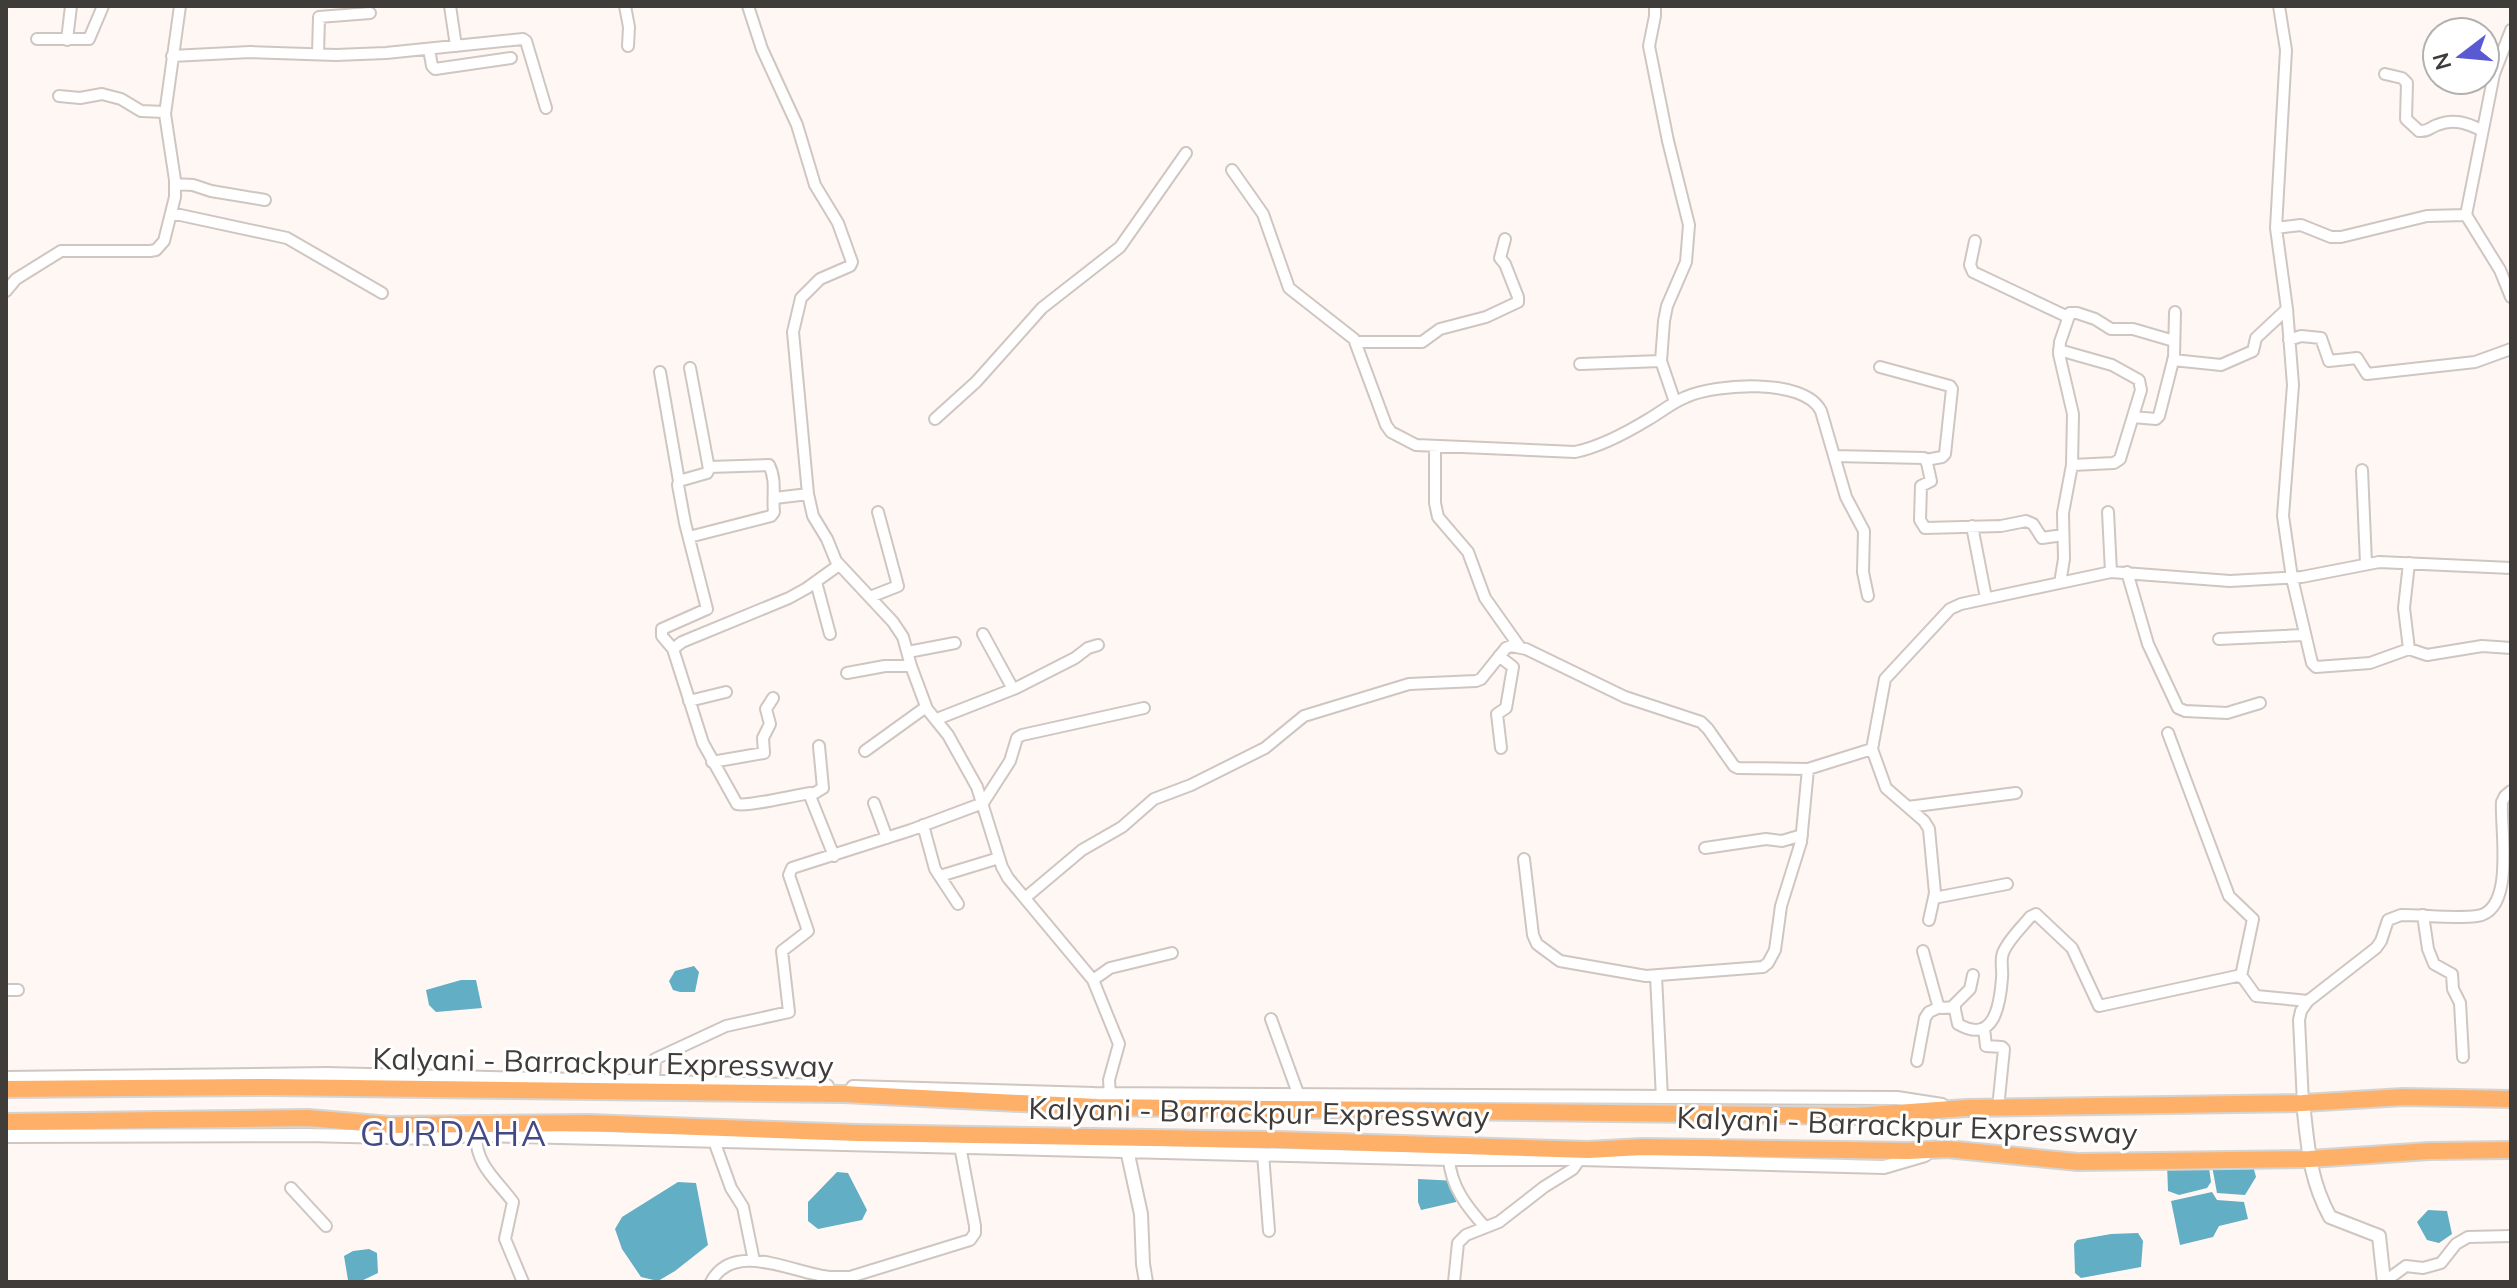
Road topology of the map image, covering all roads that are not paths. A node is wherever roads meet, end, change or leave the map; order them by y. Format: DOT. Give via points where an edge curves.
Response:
graph roads {
  1 [pos="71,6"];
  2 [pos="103,6"];
  3 [pos="180,6"];
  4 [pos="450,6"];
  5 [pos="625,6"];
  6 [pos="748,6"];
  7 [pos="1655,6"];
  8 [pos="2279,6"];
  9 [pos="370,13"];
  10 [pos="2511,30"];
  11 [pos="37,39"];
  12 [pos="67,40"];
  13 [pos="456,46"];
  14 [pos="628,46"];
  15 [pos="429,49"];
  16 [pos="318,54"];
  17 [pos="172,56"];
  18 [pos="511,58"];
  19 [pos="2385,74"];
  20 [pos="59,96"];
  21 [pos="546,108"];
  22 [pos="165,112"];
  23 [pos="2481,130"];
  24 [pos="1186,153"];
  25 [pos="1232,170"];
  26 [pos="175,184"];
  27 [pos="265,200"];
  28 [pos="171,213"];
  29 [pos="2466,215"];
  30 [pos="2276,228"];
  31 [pos="1505,239"];
  32 [pos="1975,241"];
  33 [pos="6,291"];
  34 [pos="382,293"];
  35 [pos="2511,297"];
  36 [pos="2287,309"];
  37 [pos="2175,312"];
  38 [pos="2068,317"];
  39 [pos="2289,340"];
  40 [pos="2174,341"];
  41 [pos="1355,342"];
  42 [pos="2511,349"];
  43 [pos="2059,350"];
  44 [pos="2173,360"];
  45 [pos="1661,361"];
  46 [pos="1580,364"];
  47 [pos="1880,367"];
  48 [pos="690,368"];
  49 [pos="660,372"];
  50 [pos="1675,402"];
  51 [pos="2133,417"];
  52 [pos="935,419"];
  53 [pos="1435,447"];
  54 [pos="1834,456"];
  55 [pos="1926,460"];
  56 [pos="2072,465"];
  57 [pos="709,467"];
  58 [pos="2362,470"];
  59 [pos="679,481"];
  60 [pos="808,494"];
  61 [pos="775,498"];
  62 [pos="878,512"];
  63 [pos="2108,512"];
  64 [pos="1972,526"];
  65 [pos="2063,535"];
  66 [pos="689,537"];
  67 [pos="2366,563"];
  68 [pos="2409,563"];
  69 [pos="839,565"];
  70 [pos="2511,568"];
  71 [pos="2111,572"];
  72 [pos="2127,572"];
  73 [pos="2292,578"];
  74 [pos="816,582"];
  75 [pos="2060,583"];
  76 [pos="1868,596"];
  77 [pos="870,597"];
  78 [pos="1986,598"];
  79 [pos="830,634"];
  80 [pos="983,634"];
  81 [pos="2304,635"];
  82 [pos="2219,639"];
  83 [pos="667,642"];
  84 [pos="955,643"];
  85 [pos="1098,645"];
  86 [pos="1519,646"];
  87 [pos="2511,648"];
  88 [pos="2409,649"];
  89 [pos="908,652"];
  90 [pos="1499,656"];
  91 [pos="911,666"];
  92 [pos="847,673"];
  93 [pos="1013,689"];
  94 [pos="726,692"];
  95 [pos="773,698"];
  96 [pos="689,701"];
  97 [pos="2260,703"];
  98 [pos="926,707"];
  99 [pos="1144,708"];
  100 [pos="937,719"];
  101 [pos="2168,733"];
  102 [pos="819,746"];
  103 [pos="1501,748"];
  104 [pos="1872,749"];
  105 [pos="865,751"];
  106 [pos="712,762"];
  107 [pos="1808,769"];
  108 [pos="2511,791"];
  109 [pos="811,793"];
  110 [pos="2016,793"];
  111 [pos="874,803"];
  112 [pos="983,803"];
  113 [pos="1908,807"];
  114 [pos="923,825"];
  115 [pos="1802,835"];
  116 [pos="887,838"];
  117 [pos="1705,848"];
  118 [pos="834,856"];
  119 [pos="999,858"];
  120 [pos="1524,859"];
  121 [pos="940,876"];
  122 [pos="2007,884"];
  123 [pos="1025,898"];
  124 [pos="1934,898"];
  125 [pos="958,904"];
  126 [pos="2423,915"];
  127 [pos="1929,920"];
  128 [pos="1923,951"];
  129 [pos="1172,953"];
  130 [pos="1973,975"];
  131 [pos="1656,976"];
  132 [pos="2241,976"];
  133 [pos="1093,980"];
  134 [pos="2308,1001"];
  135 [pos="1940,1007"];
  136 [pos="1955,1007"];
  137 [pos="1271,1019"];
  138 [pos="1984,1028"];
  139 [pos="2463,1057"];
  140 [pos="1917,1061"];
  141 [pos="6,1078"];
  142 [pos="654,1081"];
  143 [pos="66,1083"];
  144 [pos="6,1089"];
  145 [pos="1110,1094"];
  146 [pos="1299,1096"];
  147 [pos="1662,1098"];
  148 [pos="2508,1099"];
  149 [pos="2303,1103"];
  150 [pos="1966,1108"];
  151 [pos="1998,1108"];
  152 [pos="6,1122"];
  153 [pos="476,1135"];
  154 [pos="6,1136"];
  155 [pos="714,1141"];
  156 [pos="960,1146"];
  157 [pos="1947,1149"];
  158 [pos="1127,1150"];
  159 [pos="2511,1150"];
  160 [pos="1263,1154"];
  161 [pos="1449,1159"];
  162 [pos="1580,1159"];
  163 [pos="2310,1159"];
  164 [pos="291,1188"];
  165 [pos="326,1226"];
  166 [pos="1485,1227"];
  167 [pos="1269,1231"];
  168 [pos="2511,1236"];
  169 [pos="754,1261"];
  170 [pos="523,1282"];
  171 [pos="711,1282"];
  172 [pos="1146,1282"];
  173 [pos="1454,1282"];
  174 [pos="2384,1282"];
  1 -- 12 [label="street"];
  2 -- 12 [label="street" via="91,38"];
  3 -- 17 [label="street"];
  4 -- 13 [label="street"];
  5 -- 14 [label="street"];
  6 -- 60 [label="street" via="797,125 815,185 852,262 820,279 801,298 793,332"];
  7 -- 45 [label="street" via="1649,46 1689,225 1686,262 1665,311"];
  8 -- 30 [label="street" via="2286,50"];
  9 -- 16 [label="street" via="319,17"];
  10 -- 23 [label="street"];
  11 -- 12 [label="street"];
  13 -- 15 [label="street"];
  13 -- 21 [label="street" via="526,41"];
  15 -- 16 [label="street"];
  15 -- 18 [label="street" via="435,69"];
  16 -- 17 [label="street"];
  17 -- 22 [label="street"];
  19 -- 23 [label="street" via="2405,80 2406,119 2419,131 2460,122"];
  20 -- 22 [label="street" via="102,94 141,111"];
  22 -- 26 [label="street"];
  23 -- 29 [label="street"];
  24 -- 52 [label="street" via="1120,247 1042,308"];
  25 -- 41 [label="street" via="1263,214 1289,288"];
  26 -- 27 [label="street"];
  26 -- 28 [label="street"];
  28 -- 33 [label="street" via="164,241 156,250 61,251"];
  28 -- 34 [label="street" via="287,238"];
  29 -- 30 [label="street" via="2427,216 2341,237 2305,226"];
  29 -- 35 [label="street"];
  30 -- 36 [label="street"];
  31 -- 41 [label="street" via="1500,258 1518,302 1440,329 1422,342"];
  32 -- 38 [label="street" via="1973,272"];
  36 -- 39 [label="street"];
  36 -- 44 [label="street" via="2256,338 2253,351 2221,365"];
  37 -- 40 [label="street"];
  38 -- 40 [label="street" via="2077,313 2111,329 2133,329"];
  38 -- 43 [label="street"];
  39 -- 42 [label="street" via="2321,338 2329,361 2357,358 2367,374 2475,362"];
  39 -- 73 [label="street" via="2293,402 2283,507"];
  40 -- 44 [label="street"];
  41 -- 53 [label="street" via="1388,430 1409,443"];
  43 -- 51 [label="street" via="2112,365 2139,380"];
  43 -- 56 [label="street" via="2072,408"];
  44 -- 51 [label="street" via="2158,418"];
  45 -- 46 [label="street"];
  45 -- 50 [label="street"];
  47 -- 55 [label="street" via="1952,389 1944,456"];
  48 -- 57 [label="street"];
  49 -- 59 [label="street"];
  50 -- 53 [label="street" via="1583,451"];
  50 -- 54 [label="street" via="1732,387 1790,390 1819,406"];
  51 -- 56 [label="street" via="2118,462"];
  53 -- 86 [label="street" via="1438,517 1468,552 1485,598"];
  54 -- 55 [label="street"];
  54 -- 76 [label="street" via="1846,497 1864,531"];
  55 -- 64 [label="street" via="1931,481 1921,486 1921,524"];
  56 -- 65 [label="street"];
  57 -- 59 [label="street" via="707,473"];
  57 -- 61 [label="street" via="769,465"];
  58 -- 67 [label="street"];
  59 -- 66 [label="street"];
  60 -- 61 [label="street"];
  60 -- 69 [label="street" via="813,516"];
  61 -- 66 [label="street" via="771,516"];
  62 -- 77 [label="street" via="898,586"];
  63 -- 71 [label="street"];
  64 -- 65 [label="street" via="2026,521 2042,538"];
  64 -- 78 [label="street"];
  65 -- 75 [label="street"];
  66 -- 83 [label="street" via="707,609 664,628"];
  67 -- 68 [label="street"];
  67 -- 73 [label="street"];
  68 -- 70 [label="street"];
  68 -- 88 [label="street" via="2404,608"];
  69 -- 74 [label="street"];
  69 -- 77 [label="street"];
  71 -- 72 [label="street"];
  71 -- 75 [label="street"];
  72 -- 73 [label="street" via="2216,581"];
  72 -- 97 [label="street" via="2148,644 2178,708 2227,713"];
  73 -- 81 [label="street"];
  74 -- 79 [label="street"];
  74 -- 83 [label="street" via="682,642"];
  75 -- 78 [label="street"];
  77 -- 89 [label="street" via="899,630"];
  78 -- 104 [label="street" via="1950,609 1890,671"];
  80 -- 93 [label="street"];
  81 -- 82 [label="street"];
  81 -- 88 [label="street" via="2316,667 2370,663"];
  83 -- 96 [label="street"];
  84 -- 89 [label="street"];
  85 -- 93 [label="street"];
  86 -- 90 [label="street" via="1506,648"];
  86 -- 107 [label="street" via="1625,697 1701,722 1738,768"];
  87 -- 88 [label="street" via="2482,646 2427,655"];
  89 -- 91 [label="street"];
  90 -- 103 [label="street" via="1513,667 1506,708 1497,714"];
  90 -- 123 [label="street" via="1476,681 1409,684 1304,716 1265,748 1154,799"];
  91 -- 92 [label="street"];
  91 -- 98 [label="street"];
  93 -- 100 [label="street"];
  94 -- 96 [label="street"];
  95 -- 106 [label="street" via="766,711 770,724 763,738 764,753"];
  96 -- 106 [label="street"];
  98 -- 100 [label="street"];
  98 -- 105 [label="street"];
  99 -- 112 [label="street" via="1019,736"];
  100 -- 112 [label="street"];
  101 -- 132 [label="street" via="2229,896 2253,919"];
  102 -- 109 [label="street" via="823,788"];
  104 -- 107 [label="street"];
  104 -- 113 [label="street" via="1886,788"];
  106 -- 109 [label="street" via="741,806"];
  107 -- 115 [label="street"];
  108 -- 126 [label="street" via="2502,802 2502,878 2490,909 2476,916"];
  109 -- 118 [label="street"];
  110 -- 113 [label="street"];
  111 -- 116 [label="street"];
  112 -- 114 [label="street"];
  112 -- 119 [label="street"];
  113 -- 124 [label="street" via="1929,829"];
  114 -- 116 [label="street"];
  114 -- 121 [label="street"];
  115 -- 117 [label="street"];
  115 -- 131 [label="street" via="1768,963"];
  116 -- 118 [label="street"];
  118 -- 142 [label="street" via="789,872 808,931 782,951 789,1012 726,1026 655,1059"];
  119 -- 121 [label="street"];
  119 -- 123 [label="street"];
  120 -- 131 [label="street" via="1537,944 1567,964"];
  121 -- 125 [label="street"];
  122 -- 124 [label="street"];
  123 -- 133 [label="street"];
  124 -- 127 [label="street"];
  126 -- 134 [label="street" via="2388,920 2376,948"];
  126 -- 139 [label="street" via="2434,964 2451,972 2460,1003"];
  128 -- 135 [label="street"];
  129 -- 133 [label="street" via="1114,967"];
  130 -- 136 [label="street" via="1970,989"];
  131 -- 147 [label="street"];
  132 -- 134 [label="street" via="2256,996"];
  132 -- 138 [label="street" via="2099,1006 2072,948 2036,914 2003,951 1995,1018"];
  133 -- 145 [label="street" via="1119,1044"];
  134 -- 149 [label="street" via="2299,1020"];
  135 -- 136 [label="street"];
  135 -- 140 [label="street" via="1925,1018"];
  136 -- 138 [label="street" via="1961,1027"];
  137 -- 146 [label="street"];
  138 -- 151 [label="street" via="1986,1046 2004,1049"];
  141 -- 143 [label="street"];
  142 -- 143 [label="street" via="327,1074"];
  142 -- 145 [label="street"];
  143 -- 144 [label="highway, Kalyani - Barrackpur Expressway"];
  143 -- 150 [label="highway, Kalyani - Barrackpur Expressway" via="844,1094 1097,1107 1443,1112 1854,1116"];
  145 -- 146 [label="street"];
  146 -- 147 [label="street"];
  147 -- 150 [label="street" via="1897,1098"];
  148 -- 149 [label="highway, Kalyani - Barrackpur Expressway" via="2403,1097"];
  149 -- 151 [label="highway, Kalyani - Barrackpur Expressway"];
  149 -- 163 [label="street"];
  150 -- 151 [label="highway, Kalyani - Barrackpur Expressway"];
  152 -- 157 [label="highway, Kalyani - Barrackpur Expressway" via="308,1118 390,1125 631,1124 1588,1150"];
  153 -- 154 [label="street"];
  153 -- 155 [label="street"];
  153 -- 170 [label="street" via="478,1156 513,1202 505,1239"];
  155 -- 156 [label="street"];
  155 -- 169 [label="street" via="743,1207"];
  156 -- 158 [label="street"];
  156 -- 169 [label="street" via="975,1226 970,1240 850,1277"];
  157 -- 162 [label="street" via="1884,1167"];
  157 -- 163 [label="highway, Kalyani - Barrackpur Expressway" via="2078,1162"];
  158 -- 160 [label="street"];
  158 -- 172 [label="street" via="1141,1214"];
  159 -- 163 [label="highway, Kalyani - Barrackpur Expressway"];
  160 -- 161 [label="street"];
  160 -- 167 [label="street"];
  161 -- 162 [label="street"];
  161 -- 166 [label="street" via="1459,1195"];
  162 -- 166 [label="street" via="1499,1222"];
  163 -- 174 [label="street" via="2330,1217 2379,1236"];
  164 -- 165 [label="street"];
  166 -- 173 [label="street" via="1458,1243"];
  168 -- 174 [label="street" via="2468,1237 2441,1263 2406,1266"];
  169 -- 171 [label="street" via="722,1267"];
}
